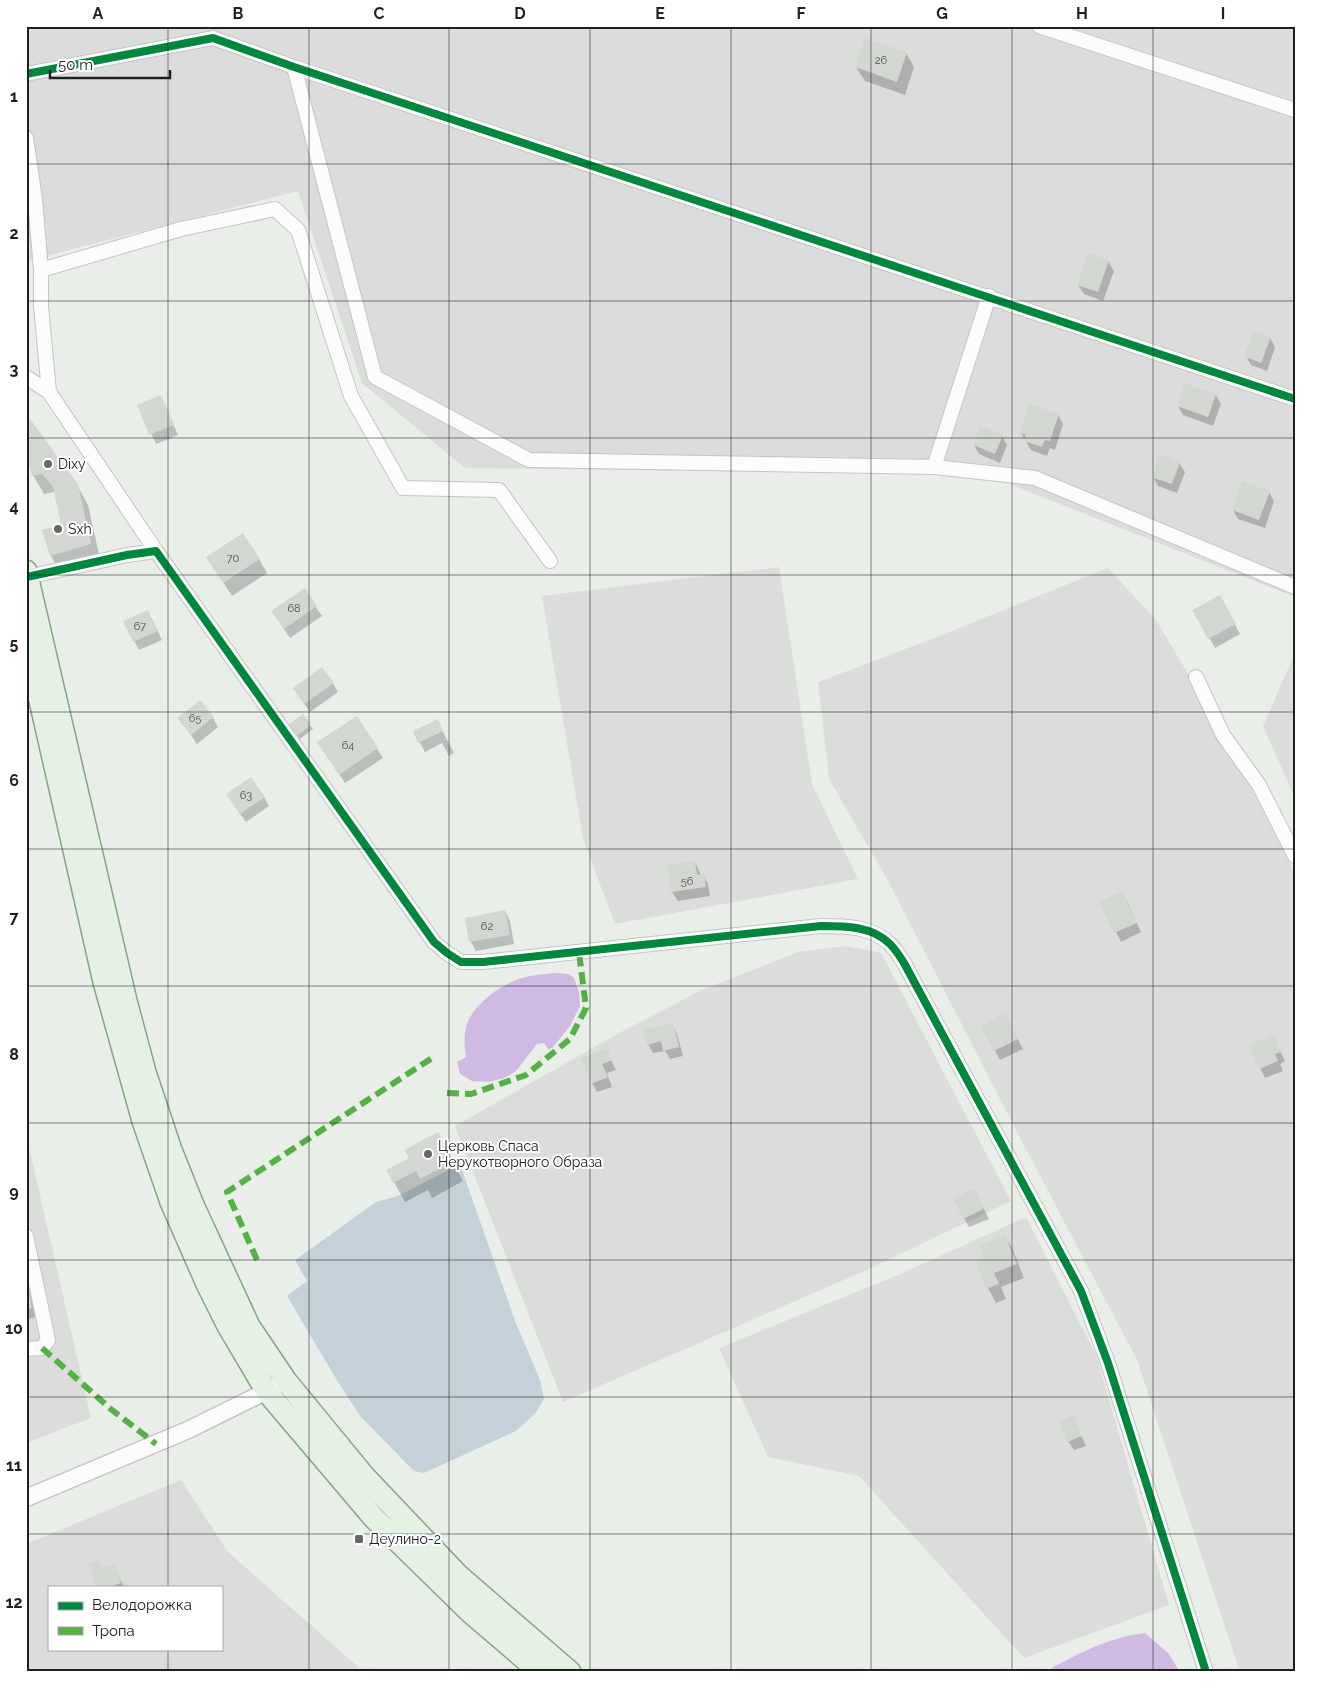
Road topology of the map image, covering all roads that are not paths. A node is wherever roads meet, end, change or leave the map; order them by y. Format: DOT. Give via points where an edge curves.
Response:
graph roads {
  1 [pos="1039,26"];
  2 [pos="294,67"];
  3 [pos="26,74"];
  4 [pos="1295,110"];
  5 [pos="26,138"];
  6 [pos="40,270"];
  7 [pos="989,296"];
  8 [pos="26,377"];
  9 [pos="48,392"];
  10 [pos="1295,398"];
  11 [pos="934,467"];
  12 [pos="156,551"];
  13 [pos="550,561"];
  14 [pos="27,574"];
  15 [pos="1295,587"];
  16 [pos="26,639"];
  17 [pos="1196,677"];
  18 [pos="1295,856"];
  19 [pos="26,1236"];
  20 [pos="26,1349"];
  21 [pos="286,1381"];
  22 [pos="267,1392"];
  23 [pos="26,1498"];
  24 [pos="540,1672"];
  25 [pos="570,1672"];
  26 [pos="1206,1672"];
  1 -- 4 [label="street"];
  2 -- 3 [label="street" via="212,38"];
  2 -- 7 [label="street"];
  2 -- 11 [label="street" via="375,377 529,460"];
  5 -- 6 [label="street"];
  6 -- 9 [label="street"];
  6 -- 13 [label="street" via="181,229 275,208 298,230 351,396 403,488 499,490"];
  7 -- 10 [label="street"];
  7 -- 11 [label="street"];
  8 -- 9 [label="street"];
  9 -- 12 [label="street"];
  11 -- 15 [label="street" via="1034,478"];
  12 -- 14 [label="street"];
  12 -- 26 [label="street" via="434,942 461,962 821,926 852,926 873,933 890,944 904,963 1080,1292 1108,1363"];
  14 -- 21 [label="main road" via="145,1072 186,1186 222,1268 249,1326"];
  16 -- 22 [label="main road" via="104,982 143,1121 172,1202 207,1284"];
  17 -- 18 [label="street" via="1223,735 1259,785"];
  19 -- 20 [label="street" via="48,1340 42,1348"];
  21 -- 22 [label="street"];
  21 -- 25 [label="main road" via="364,1476 440,1557"];
  22 -- 23 [label="street" via="188,1430"];
  22 -- 24 [label="main road" via="374,1518 470,1612"];
}
